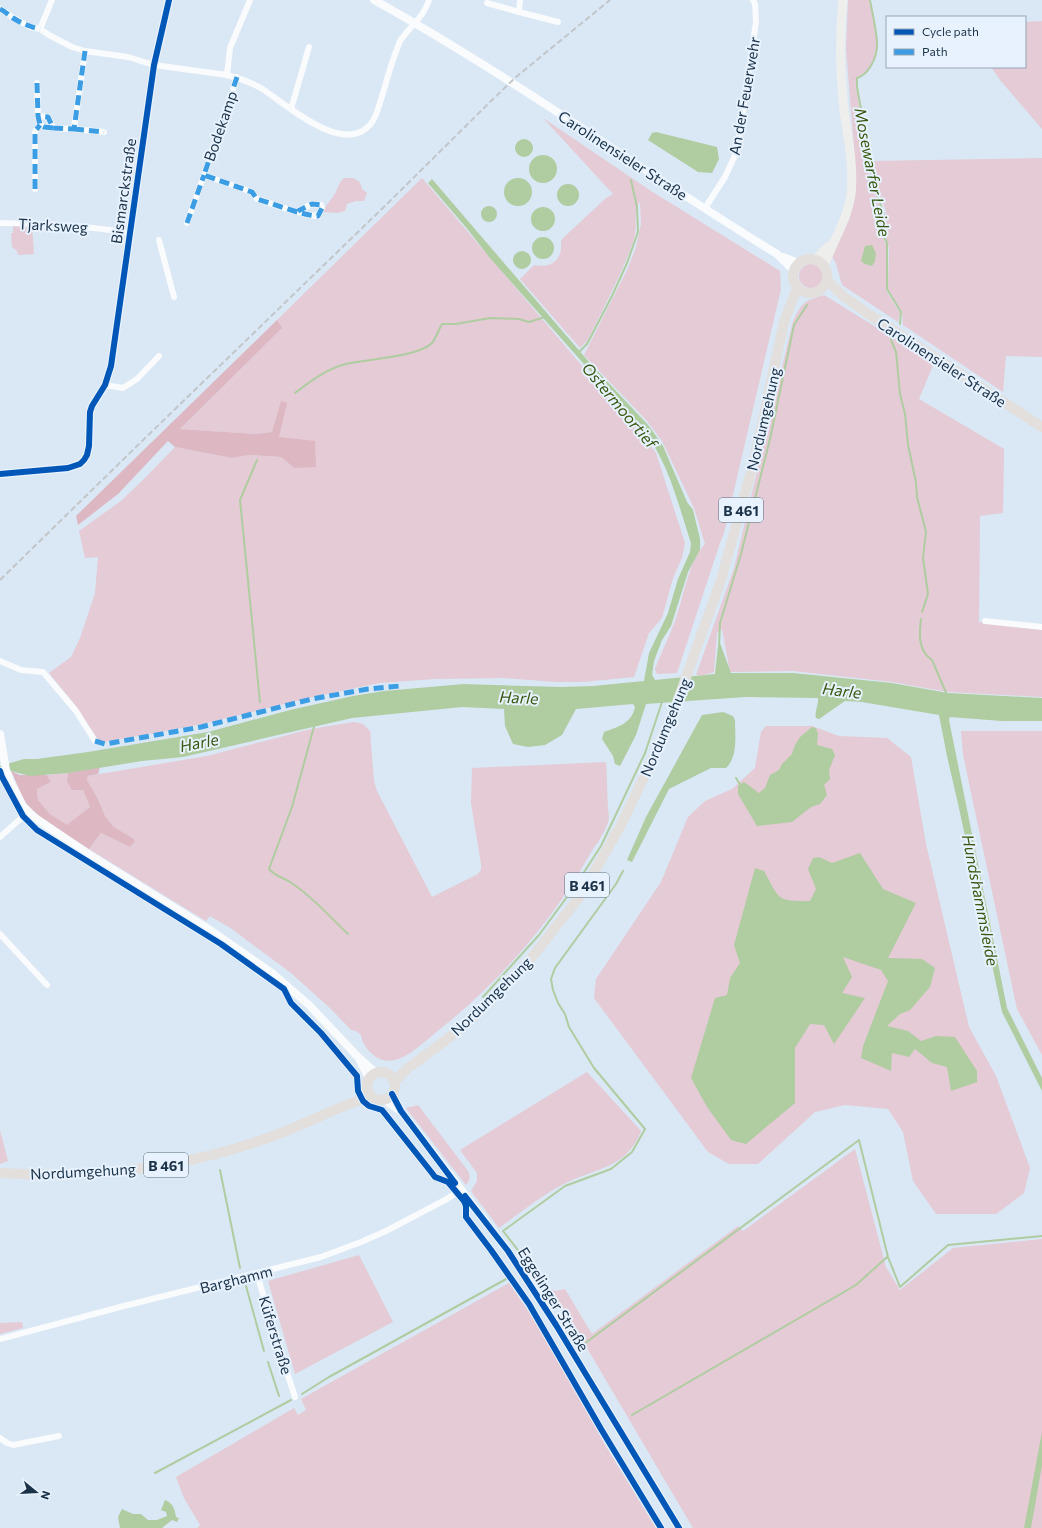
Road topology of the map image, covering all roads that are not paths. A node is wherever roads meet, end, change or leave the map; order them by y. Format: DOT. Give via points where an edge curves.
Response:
graph roads {
  1 [pos="52,0"];
  2 [pos="169,0"];
  3 [pos="250,0"];
  4 [pos="374,0"];
  5 [pos="429,0"];
  6 [pos="520,0"];
  7 [pos="753,0"];
  8 [pos="843,0"];
  9 [pos="487,4"];
  10 [pos="0,9"];
  11 [pos="519,12"];
  12 [pos="558,22"];
  13 [pos="415,23"];
  14 [pos="40,29"];
  15 [pos="309,47"];
  16 [pos="85,51"];
  17 [pos="154,65"];
  18 [pos="227,75"];
  19 [pos="237,77"];
  20 [pos="37,83"];
  21 [pos="291,109"];
  22 [pos="38,116"];
  23 [pos="40,125"];
  24 [pos="53,128"];
  25 [pos="74,129"];
  26 [pos="104,132"];
  27 [pos="204,176"];
  28 [pos="35,189"];
  29 [pos="705,208"];
  30 [pos="298,211"];
  31 [pos="0,223"];
  32 [pos="187,223"];
  33 [pos="130,233"];
  34 [pos="159,240"];
  35 [pos="834,241"];
  36 [pos="814,260"];
  37 [pos="824,266"];
  38 [pos="797,267"];
  39 [pos="824,285"];
  40 [pos="801,290"];
  41 [pos="174,297"];
  42 [pos="159,356"];
  43 [pos="105,385"];
  44 [pos="1042,427"];
  45 [pos="0,474"];
  46 [pos="985,621"];
  47 [pos="1042,627"];
  48 [pos="0,661"];
  49 [pos="0,734"];
  50 [pos="95,741"];
  51 [pos="28,812"];
  52 [pos="0,837"];
  53 [pos="0,934"];
  54 [pos="47,984"];
  55 [pos="372,1076"];
  56 [pos="392,1078"];
  57 [pos="369,1093"];
  58 [pos="388,1097"];
  59 [pos="0,1173"];
  60 [pos="460,1190"];
  61 [pos="257,1274"];
  62 [pos="0,1339"];
  63 [pos="295,1397"];
  64 [pos="59,1436"];
  65 [pos="0,1438"];
  66 [pos="679,1528"];
  1 -- 14 [label="street"];
  2 -- 17 [label="street, Bismarckstraße"];
  3 -- 18 [label="street" via="230,48"];
  4 -- 13 [label="street, Carolinensieler Straße"];
  5 -- 13 [label="street" via="424,14"];
  6 -- 11 [label="street"];
  7 -- 29 [label="street, An der Feuerwehr" via="756,22 737,151 725,177"];
  8 -- 35 [label="main road" via="841,66 851,186 846,218"];
  9 -- 11 [label="street"];
  10 -- 14 [label="street" via="30,27"];
  11 -- 12 [label="street"];
  13 -- 21 [label="street" via="400,41 376,113 373,120 362,130 354,134 336,134 310,122"];
  13 -- 29 [label="street, Carolinensieler Straße"];
  14 -- 16 [label="street" via="67,45"];
  15 -- 21 [label="street"];
  16 -- 17 [label="street" via="128,57"];
  16 -- 25 [label="street"];
  17 -- 18 [label="street"];
  17 -- 33 [label="street, Bismarckstraße"];
  18 -- 19 [label="street"];
  19 -- 21 [label="street" via="258,87"];
  19 -- 27 [label="street, Bodekamp"];
  20 -- 22 [label="street"];
  22 -- 23 [label="street"];
  22 -- 24 [label="street" via="48,117"];
  23 -- 24 [label="street"];
  23 -- 28 [label="street" via="35,133"];
  24 -- 25 [label="street"];
  25 -- 26 [label="street"];
  27 -- 30 [label="street, Bodekamp" via="252,192 256,199"];
  27 -- 32 [label="street, Bodekamp"];
  29 -- 38 [label="street, Carolinensieler Straße"];
  31 -- 33 [label="street, Tjarksweg" via="67,225"];
  33 -- 43 [label="street, Bismarckstraße" via="111,366"];
  34 -- 41 [label="street"];
  35 -- 36 [label="main road"];
  35 -- 37 [label="main road"];
  36 -- 37 [label="main road"];
  36 -- 38 [label="main road" via="804,260"];
  37 -- 39 [label="main road"];
  38 -- 40 [label="main road" via="793,280"];
  39 -- 40 [label="main road" via="813,293"];
  39 -- 44 [label="main road, Carolinensieler Straße"];
  40 -- 56 [label="main road, Nordumgehung / B 461" via="784,322 755,457 721,580 675,708 621,825 588,883 528,962 500,992 455,1032"];
  42 -- 43 [label="street" via="123,388"];
  43 -- 45 [label="street, Bismarckstraße" via="90,412 90,446 84,460 68,468"];
  46 -- 47 [label="street"];
  48 -- 50 [label="street" via="21,670 43,672 76,711"];
  49 -- 51 [label="street" via="8,776 14,791"];
  51 -- 52 [label="street"];
  51 -- 55 [label="street" via="61,837 210,930 272,973 309,1005 359,1058"];
  53 -- 54 [label="street"];
  55 -- 56 [label="main road" via="385,1072"];
  55 -- 57 [label="main road"];
  56 -- 58 [label="main road" via="395,1086"];
  57 -- 58 [label="main road" via="380,1100"];
  57 -- 59 [label="main road, Nordumgehung / B 461" via="267,1139 197,1159 113,1172 64,1175"];
  58 -- 60 [label="street, Eggelinger Straße"];
  60 -- 61 [label="street, Barghamm" via="361,1242 305,1262"];
  60 -- 66 [label="street, Eggelinger Straße" via="508,1251 552,1318"];
  61 -- 62 [label="street, Barghamm"];
  61 -- 63 [label="street, Küferstraße"];
  64 -- 65 [label="street" via="13,1445"];
}
